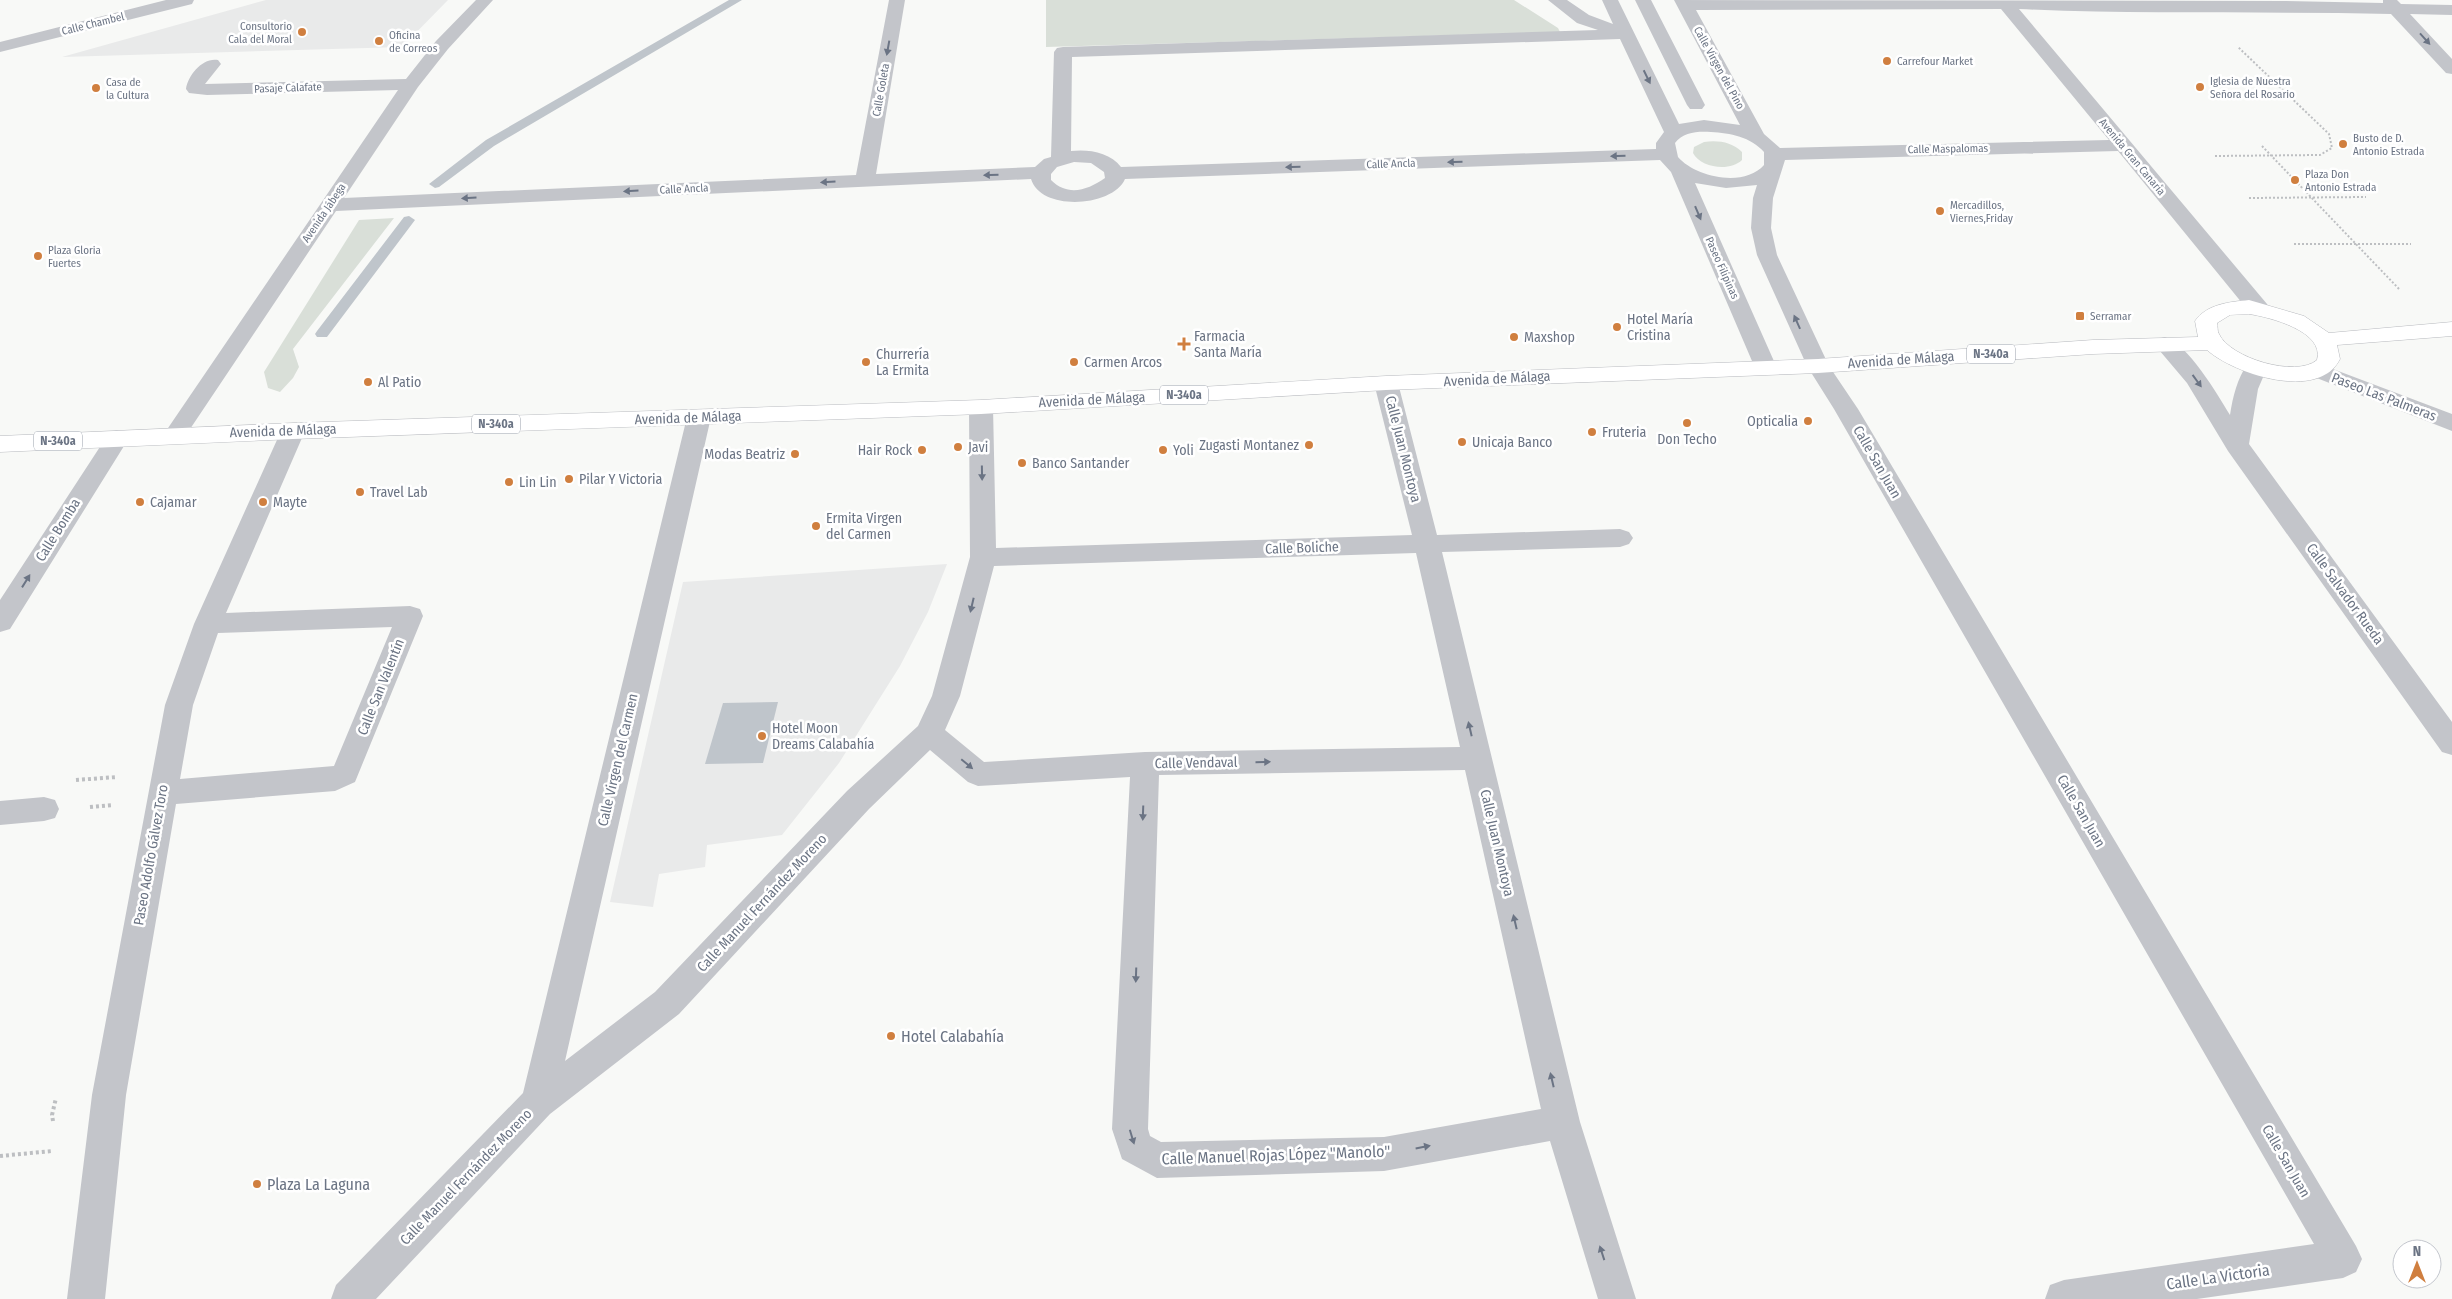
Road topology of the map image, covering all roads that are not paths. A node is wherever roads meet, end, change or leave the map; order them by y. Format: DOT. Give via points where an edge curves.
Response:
graph roads {
  1 [pos="186,0"];
  2 [pos="485,0"];
  3 [pos="897,0"];
  4 [pos="1556,0"];
  5 [pos="1610,0"];
  6 [pos="1643,0"];
  7 [pos="1683,2"];
  8 [pos="2016,3"];
  9 [pos="2284,3"];
  10 [pos="2393,5"];
  11 [pos="2452,10"];
  12 [pos="1625,34"];
  13 [pos="0,47"];
  14 [pos="212,64"];
  15 [pos="2452,69"];
  16 [pos="411,84"];
  17 [pos="1696,105"];
  18 [pos="1674,134"];
  19 [pos="1756,137"];
  20 [pos="2122,145"];
  21 [pos="1061,158"];
  22 [pos="1673,161"];
  23 [pos="1773,163"];
  24 [pos="1115,172"];
  25 [pos="1039,173"];
  26 [pos="865,180"];
  27 [pos="330,205"];
  28 [pos="2259,308"];
  29 [pos="2452,329"];
  30 [pos="2323,340"];
  31 [pos="2214,343"];
  32 [pos="2165,344"];
  33 [pos="1818,366"];
  34 [pos="1766,368"];
  35 [pos="2256,368"];
  36 [pos="2317,370"];
  37 [pos="1386,383"];
  38 [pos="981,407"];
  39 [pos="699,417"];
  40 [pos="2452,423"];
  41 [pos="292,430"];
  42 [pos="174,436"];
  43 [pos="117,438"];
  44 [pos="0,444"];
  45 [pos="2238,444"];
  46 [pos="1620,538"];
  47 [pos="1427,545"];
  48 [pos="983,557"];
  49 [pos="0,622"];
  50 [pos="208,624"];
  51 [pos="930,733"];
  52 [pos="2452,744"];
  53 [pos="1477,758"];
  54 [pos="1144,764"];
  55 [pos="164,783"];
  56 [pos="44,809"];
  57 [pos="0,812"];
  58 [pos="538,1102"];
  59 [pos="1562,1122"];
  60 [pos="2343,1258"];
  61 [pos="86,1299"];
  62 [pos="350,1299"];
  63 [pos="1617,1299"];
  64 [pos="2064,1299"];
  1 -- 13 [label="street, Calle Chambel"];
  2 -- 16 [label="street, Avenida Jábega" via="442,45"];
  3 -- 26 [label="street, Calle Goleta, one-way"];
  4 -- 12 [label="street" via="1583,19"];
  5 -- 12 [label="street"];
  6 -- 17 [label="street"];
  7 -- 8 [label="street"];
  7 -- 19 [label="street, Calle Virgen del Pino"];
  8 -- 9 [label="street" via="2196,7"];
  8 -- 20 [label="street, Avenida Gran Canaria"];
  9 -- 10 [label="street"];
  10 -- 11 [label="street"];
  10 -- 15 [label="street, one-way"];
  12 -- 18 [label="street, one-way"];
  12 -- 21 [label="street" via="1063,52"];
  14 -- 16 [label="street, Pasaje Calafate" via="196,82 195,88"];
  16 -- 27 [label="street, Avenida Jábega"];
  18 -- 19 [label="street" via="1687,128 1722,126"];
  18 -- 22 [label="street" via="1666,141 1664,150"];
  19 -- 23 [label="street" via="1768,145"];
  20 -- 23 [label="street, Calle Maspalomas"];
  20 -- 28 [label="street, Avenida Gran Canaria"];
  21 -- 24 [label="street" via="1096,158"];
  21 -- 25 [label="street"];
  22 -- 23 [label="street" via="1701,178 1728,182 1760,178"];
  22 -- 24 [label="street, Calle Ancla, one-way"];
  22 -- 34 [label="street, Paseo Filipinas, one-way"];
  33 -- 23 [label="street, one-way" via="1767,255 1761,228 1763,198"];
  24 -- 25 [label="street" via="1115,180 1100,192 1075,196 1062,195 1042,186"];
  25 -- 26 [label="street, Calle Ancla, one-way"];
  26 -- 27 [label="street, Calle Ancla, one-way"];
  27 -- 42 [label="street, Avenida Jábega"];
  28 -- 30 [label="main road" via="2296,320"];
  28 -- 31 [label="main road" via="2230,308 2214,313 2206,321 2207,333"];
  29 -- 30 [label="main road"];
  30 -- 36 [label="main road" via="2329,355 2326,364"];
  31 -- 32 [label="main road, Avenida de Málaga / N-340a"];
  31 -- 35 [label="main road" via="2227,354"];
  32 -- 33 [label="main road, Avenida de Málaga / N-340a"];
  32 -- 45 [label="street, Calle Salvador Rueda, one-way" via="2196,379"];
  33 -- 34 [label="main road, Avenida de Málaga / N-340a"];
  33 -- 60 [label="street, Calle San Juan"];
  34 -- 37 [label="main road, Avenida de Málaga / N-340a"];
  35 -- 36 [label="main road" via="2290,374"];
  35 -- 45 [label="street" via="2246,389"];
  36 -- 40 [label="street, Paseo Las Palmeras"];
  37 -- 38 [label="main road, Avenida de Málaga / N-340a"];
  37 -- 47 [label="street, Calle Juan Montoya"];
  38 -- 39 [label="main road, Avenida de Málaga / N-340a"];
  38 -- 48 [label="street, Calle Manuel Fernández Moreno, one-way"];
  39 -- 41 [label="main road, Avenida de Málaga / N-340a"];
  39 -- 58 [label="street, Calle Virgen del Carmen" via="642,607"];
  41 -- 42 [label="main road, Avenida de Málaga / N-340a"];
  41 -- 50 [label="street, Paseo Adolfo Gálvez Toro"];
  42 -- 43 [label="main road, Avenida de Málaga / N-340a"];
  43 -- 44 [label="main road, Avenida de Málaga / N-340a"];
  49 -- 43 [label="street, Calle Bomba, one-way"];
  45 -- 52 [label="street, Calle Salvador Rueda"];
  46 -- 47 [label="street, Calle Boliche"];
  47 -- 48 [label="street, Calle Boliche"];
  53 -- 47 [label="street, Calle Juan Montoya, one-way"];
  48 -- 51 [label="street, Calle Manuel Fernández Moreno, one-way" via="946,696"];
  50 -- 55 [label="street, Paseo Adolfo Gálvez Toro" via="179,706"];
  50 -- 55 [label="street, Calle San Valentín" via="410,616 346,774 335,779"];
  51 -- 54 [label="street, Calle Vendaval, one-way" via="978,774"];
  51 -- 58 [label="street, Calle Manuel Fernández Moreno" via="858,800 668,1003"];
  54 -- 53 [label="street, Calle Vendaval, one-way"];
  59 -- 53 [label="street, Calle Juan Montoya, one-way"];
  54 -- 59 [label="street, Calle Manuel Rojas López \"Manolo\", one-way" via="1130,1129 1135,1146 1156,1160 1384,1154"];
  55 -- 61 [label="street, Paseo Adolfo Gálvez Toro" via="109,1095"];
  56 -- 57 [label="street"];
  58 -- 62 [label="street, Calle Manuel Fernández Moreno"];
  63 -- 59 [label="street, Calle Juan Montoya, one-way"];
  60 -- 64 [label="street, Calle La Victoria"];
}
